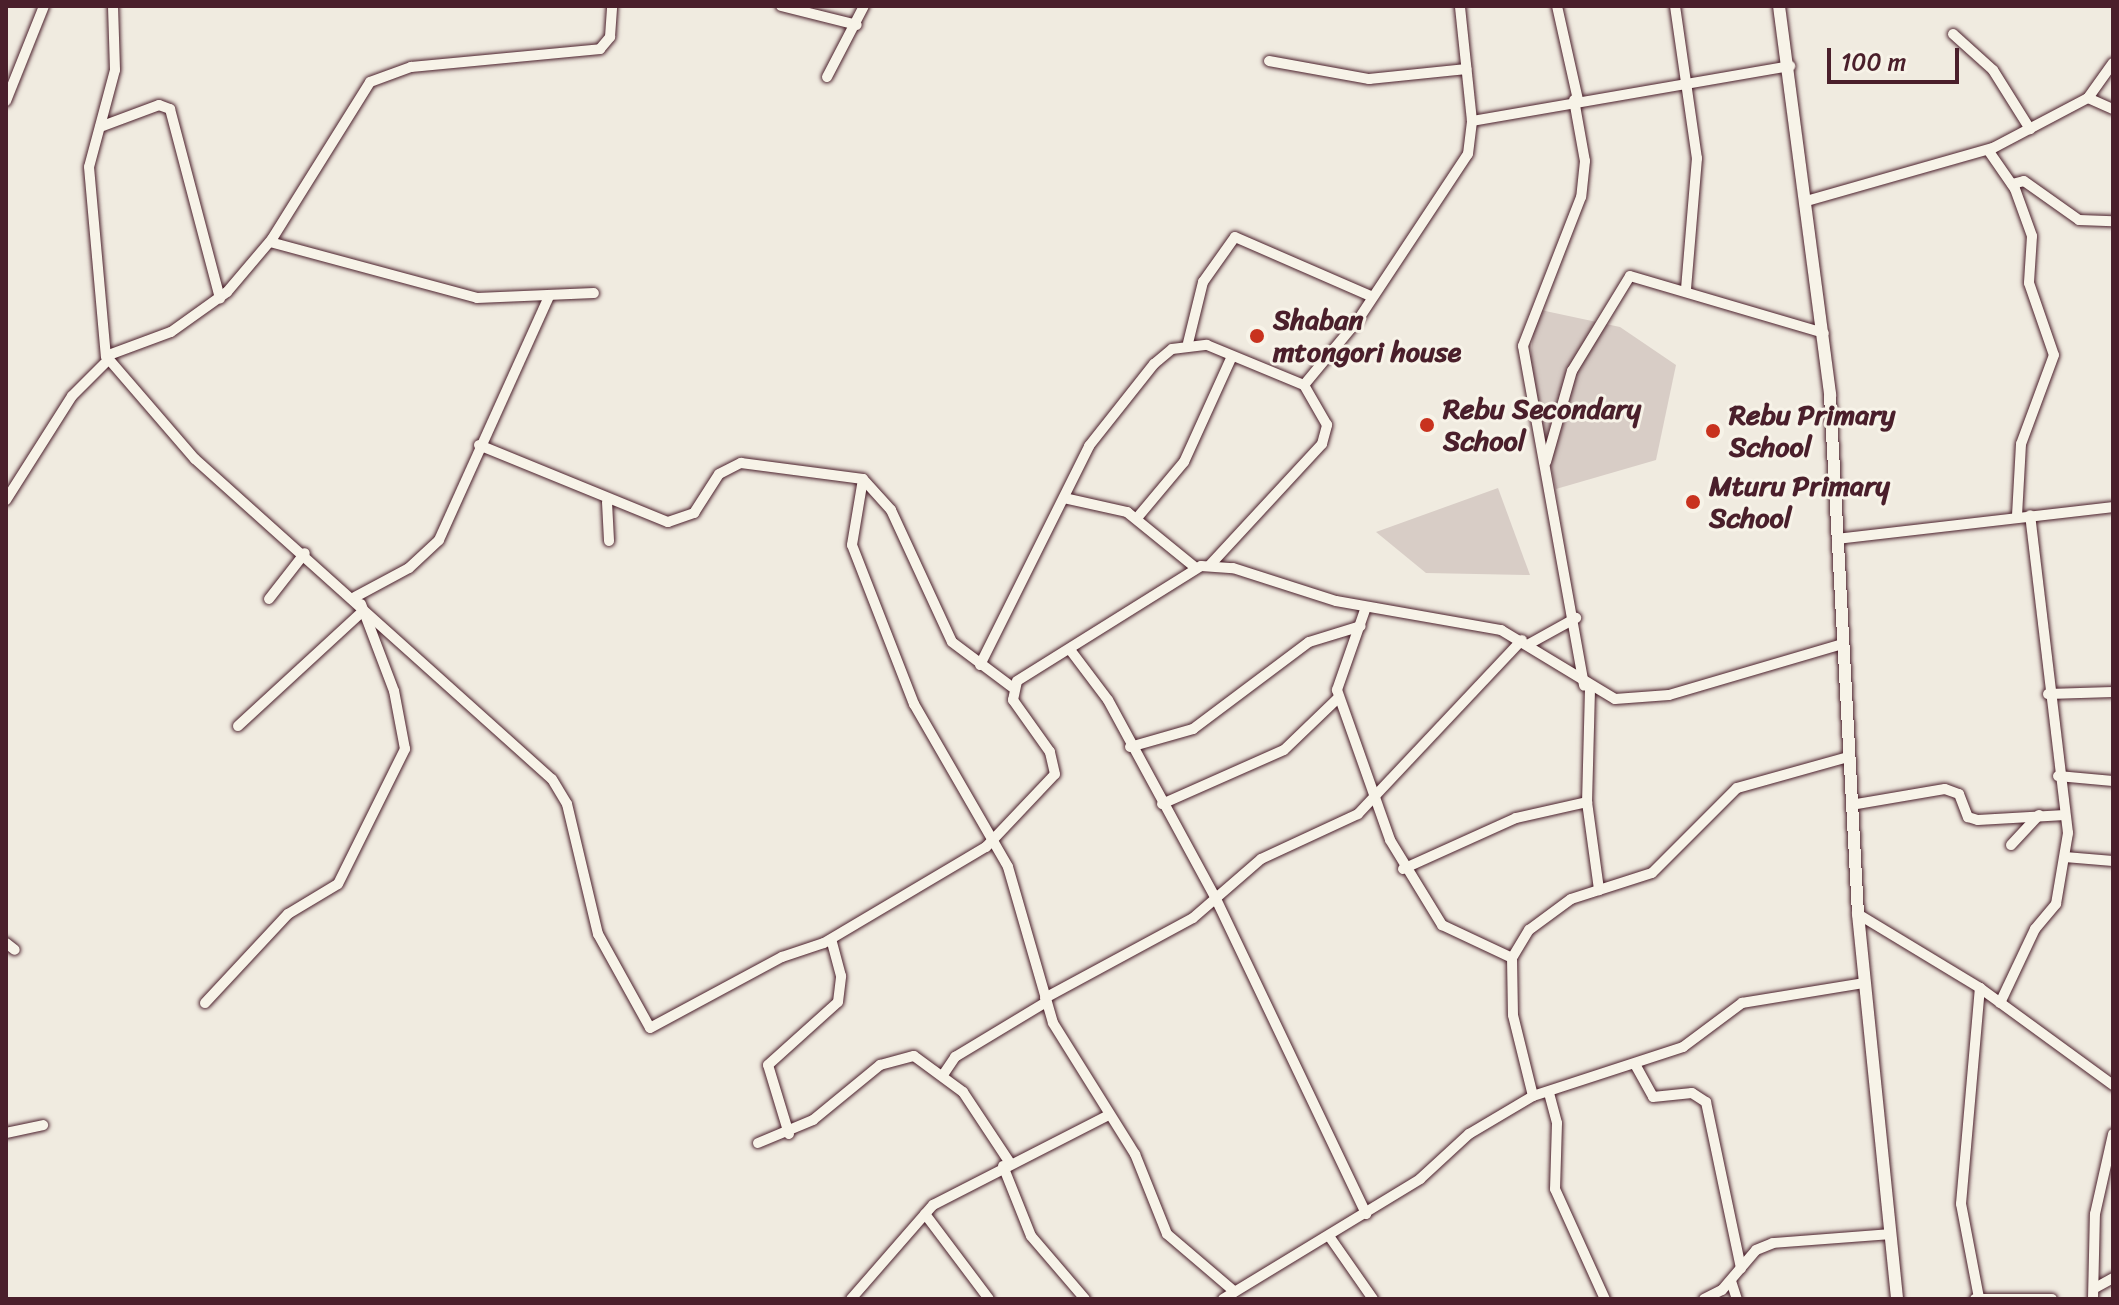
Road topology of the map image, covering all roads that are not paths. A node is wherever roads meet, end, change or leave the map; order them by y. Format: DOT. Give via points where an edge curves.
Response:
graph roads {
  1 [pos="44,6"];
  2 [pos="113,6"];
  3 [pos="612,6"];
  4 [pos="781,6"];
  5 [pos="864,6"];
  6 [pos="1460,6"];
  7 [pos="1557,6"];
  8 [pos="1675,6"];
  9 [pos="1779,6"];
  10 [pos="857,25"];
  11 [pos="1953,34"];
  12 [pos="1269,61"];
  13 [pos="2113,63"];
  14 [pos="1790,66"];
  15 [pos="1466,69"];
  16 [pos="827,77"];
  17 [pos="1690,78"];
  18 [pos="2088,98"];
  19 [pos="1576,100"];
  20 [pos="6,101"];
  21 [pos="2113,109"];
  22 [pos="1472,121"];
  23 [pos="100,127"];
  24 [pos="2030,129"];
  25 [pos="1988,150"];
  26 [pos="2012,184"];
  27 [pos="1810,200"];
  28 [pos="2113,221"];
  29 [pos="270,242"];
  30 [pos="1686,290"];
  31 [pos="594,293"];
  32 [pos="549,296"];
  33 [pos="1373,297"];
  34 [pos="220,298"];
  35 [pos="1824,333"];
  36 [pos="1188,343"];
  37 [pos="1232,356"];
  38 [pos="108,357"];
  39 [pos="1304,385"];
  40 [pos="479,445"];
  41 [pos="1545,465"];
  42 [pos="863,479"];
  43 [pos="1064,498"];
  44 [pos="6,500"];
  45 [pos="607,502"];
  46 [pos="2113,507"];
  47 [pos="2030,515"];
  48 [pos="2017,516"];
  49 [pos="1137,518"];
  50 [pos="1837,539"];
  51 [pos="609,541"];
  52 [pos="305,553"];
  53 [pos="1210,565"];
  54 [pos="1196,568"];
  55 [pos="269,599"];
  56 [pos="359,604"];
  57 [pos="1366,607"];
  58 [pos="1576,618"];
  59 [pos="1361,626"];
  60 [pos="1526,642"];
  61 [pos="1842,644"];
  62 [pos="1071,651"];
  63 [pos="980,665"];
  64 [pos="1012,687"];
  65 [pos="1587,688"];
  66 [pos="2113,692"];
  67 [pos="2048,694"];
  68 [pos="1339,697"];
  69 [pos="238,726"];
  70 [pos="1130,747"];
  71 [pos="1848,757"];
  72 [pos="2058,776"];
  73 [pos="2113,781"];
  74 [pos="1374,800"];
  75 [pos="1587,802"];
  76 [pos="1162,804"];
  77 [pos="1851,805"];
  78 [pos="2039,815"];
  79 [pos="2065,815"];
  80 [pos="995,838"];
  81 [pos="2011,845"];
  82 [pos="2065,857"];
  83 [pos="2113,861"];
  84 [pos="1403,869"];
  85 [pos="1599,890"];
  86 [pos="1216,899"];
  87 [pos="1858,914"];
  88 [pos="831,939"];
  89 [pos="1512,958"];
  90 [pos="1864,983"];
  91 [pos="1980,988"];
  92 [pos="1046,1000"];
  93 [pos="205,1003"];
  94 [pos="2000,1003"];
  95 [pos="1636,1066"];
  96 [pos="943,1075"];
  97 [pos="2113,1085"];
  98 [pos="1549,1093"];
  99 [pos="1533,1096"];
  100 [pos="1107,1116"];
  101 [pos="43,1125"];
  102 [pos="6,1133"];
  103 [pos="789,1134"];
  104 [pos="2113,1134"];
  105 [pos="758,1143"];
  106 [pos="1007,1164"];
  107 [pos="925,1214"];
  108 [pos="1366,1214"];
  109 [pos="1890,1234"];
  110 [pos="1329,1236"];
  111 [pos="1741,1268"];
  112 [pos="2113,1278"];
  113 [pos="1731,1281"];
  114 [pos="1235,1292"];
  115 [pos="2094,1294"];
  116 [pos="1976,1298"];
  117 [pos="851,1299"];
  118 [pos="989,1299"];
  119 [pos="1085,1299"];
  120 [pos="1223,1299"];
  121 [pos="1373,1299"];
  122 [pos="1605,1299"];
  123 [pos="1704,1299"];
  124 [pos="1737,1299"];
  125 [pos="1897,1299"];
  126 [pos="2052,1299"];
  1 -- 20 [label="street"];
  2 -- 23 [label="street" via="115,70"];
  3 -- 29 [label="street" via="610,37 600,49 411,67 370,82"];
  4 -- 10 [label="street"];
  5 -- 10 [label="street"];
  6 -- 15 [label="street"];
  7 -- 19 [label="street"];
  8 -- 17 [label="street"];
  9 -- 14 [label="main road"];
  10 -- 16 [label="street"];
  11 -- 24 [label="street" via="1993,70"];
  12 -- 15 [label="street" via="1369,79"];
  13 -- 18 [label="street"];
  14 -- 17 [label="street"];
  14 -- 27 [label="main road"];
  15 -- 22 [label="street"];
  17 -- 19 [label="street"];
  17 -- 30 [label="street" via="1697,158"];
  18 -- 21 [label="street"];
  18 -- 24 [label="street"];
  19 -- 22 [label="street"];
  19 -- 41 [label="street" via="1583,132 1581,197 1523,346"];
  22 -- 33 [label="street" via="1461,168"];
  23 -- 34 [label="street" via="159,105 170,109"];
  23 -- 38 [label="street" via="89,167"];
  24 -- 25 [label="street"];
  25 -- 26 [label="street"];
  25 -- 27 [label="street"];
  26 -- 28 [label="street" via="2024,181 2079,220"];
  26 -- 48 [label="street" via="2035,250 2029,283 2054,355 2021,444"];
  27 -- 35 [label="main road"];
  29 -- 32 [label="street" via="477,298 504,300 526,291"];
  29 -- 34 [label="street"];
  30 -- 35 [label="street"];
  30 -- 41 [label="street" via="1643,276 1626,279 1572,371"];
  31 -- 32 [label="street"];
  32 -- 40 [label="street" via="519,373"];
  33 -- 36 [label="street" via="1235,237 1203,282"];
  33 -- 39 [label="street"];
  34 -- 38 [label="street" via="171,332"];
  35 -- 50 [label="main road"];
  36 -- 37 [label="street"];
  36 -- 43 [label="street" via="1154,364 1123,402 1089,446"];
  37 -- 39 [label="street"];
  37 -- 49 [label="street" via="1184,462"];
  38 -- 44 [label="street" via="72,396"];
  38 -- 52 [label="street" via="195,459"];
  39 -- 53 [label="street" via="1327,425 1322,444"];
  40 -- 45 [label="street"];
  40 -- 56 [label="street" via="439,540"];
  41 -- 58 [label="street"];
  42 -- 45 [label="street" via="741,463 719,474 681,522 650,521"];
  42 -- 63 [label="street" via="891,510 952,642"];
  42 -- 80 [label="street" via="852,545 914,704"];
  43 -- 49 [label="street"];
  43 -- 63 [label="street"];
  45 -- 51 [label="street"];
  46 -- 47 [label="street"];
  47 -- 48 [label="street"];
  47 -- 67 [label="street"];
  48 -- 50 [label="street"];
  49 -- 54 [label="street"];
  50 -- 61 [label="main road"];
  52 -- 55 [label="street"];
  52 -- 56 [label="street"];
  53 -- 54 [label="street"];
  53 -- 57 [label="street"];
  54 -- 62 [label="street"];
  56 -- 69 [label="street"];
  56 -- 88 [label="street" via="552,779 567,804 598,934 645,1025 662,1028 760,968"];
  56 -- 93 [label="street" via="394,691 405,749 338,884 288,914"];
  57 -- 59 [label="street"];
  57 -- 60 [label="street"];
  58 -- 60 [label="street"];
  58 -- 65 [label="street"];
  59 -- 68 [label="street" via="1337,684"];
  59 -- 70 [label="street" via="1309,642 1193,729"];
  60 -- 65 [label="street"];
  60 -- 74 [label="street" via="1407,755"];
  61 -- 65 [label="street" via="1640,701"];
  61 -- 71 [label="main road"];
  62 -- 64 [label="street"];
  62 -- 70 [label="street" via="1108,700"];
  63 -- 64 [label="street"];
  64 -- 80 [label="street" via="1013,700 1056,765 1042,794"];
  65 -- 75 [label="street"];
  66 -- 67 [label="street"];
  67 -- 72 [label="street"];
  68 -- 74 [label="street"];
  68 -- 76 [label="street" via="1284,750"];
  70 -- 76 [label="street"];
  71 -- 77 [label="main road"];
  71 -- 85 [label="street" via="1737,788 1669,861"];
  72 -- 73 [label="street"];
  72 -- 79 [label="street"];
  74 -- 84 [label="street"];
  74 -- 86 [label="street" via="1339,827 1261,859"];
  75 -- 84 [label="street" via="1516,818"];
  75 -- 85 [label="street"];
  76 -- 86 [label="street"];
  77 -- 78 [label="street" via="1945,789 1959,794 1971,819"];
  77 -- 87 [label="main road"];
  78 -- 79 [label="street"];
  78 -- 81 [label="street"];
  79 -- 82 [label="street"];
  80 -- 88 [label="street"];
  80 -- 92 [label="street"];
  82 -- 83 [label="street"];
  82 -- 94 [label="street" via="2056,904 2035,929"];
  84 -- 89 [label="street" via="1442,925"];
  85 -- 89 [label="street" via="1549,911"];
  86 -- 92 [label="street"];
  86 -- 108 [label="street"];
  87 -- 90 [label="main road"];
  87 -- 91 [label="street"];
  88 -- 103 [label="street" via="841,976 838,1002 768,1065"];
  89 -- 99 [label="street" via="1513,1015"];
  90 -- 95 [label="street" via="1742,1003 1708,1035"];
  90 -- 109 [label="main road"];
  91 -- 94 [label="street"];
  91 -- 116 [label="street" via="1961,1204"];
  92 -- 96 [label="street" via="955,1057"];
  92 -- 100 [label="street" via="1071,1060"];
  94 -- 97 [label="street"];
  95 -- 98 [label="street"];
  95 -- 111 [label="street" via="1653,1097 1692,1093 1706,1102"];
  96 -- 103 [label="street" via="914,1056 897,1056"];
  96 -- 106 [label="street" via="989,1123"];
  98 -- 99 [label="street"];
  98 -- 122 [label="street" via="1559,1202"];
  99 -- 108 [label="street" via="1469,1134 1435,1169"];
  100 -- 106 [label="street"];
  100 -- 114 [label="street" via="1135,1154 1167,1234"];
  101 -- 102 [label="street"];
  103 -- 105 [label="street"];
  104 -- 115 [label="street" via="2095,1214"];
  106 -- 107 [label="street"];
  106 -- 119 [label="street" via="1031,1236"];
  107 -- 117 [label="street"];
  107 -- 118 [label="street"];
  108 -- 110 [label="street"];
  109 -- 111 [label="street" via="1773,1243"];
  109 -- 125 [label="main road"];
  110 -- 114 [label="street"];
  110 -- 121 [label="street"];
  111 -- 113 [label="street"];
  112 -- 115 [label="street"];
  113 -- 123 [label="street"];
  113 -- 124 [label="street"];
  114 -- 120 [label="street"];
  116 -- 126 [label="street"];
}
